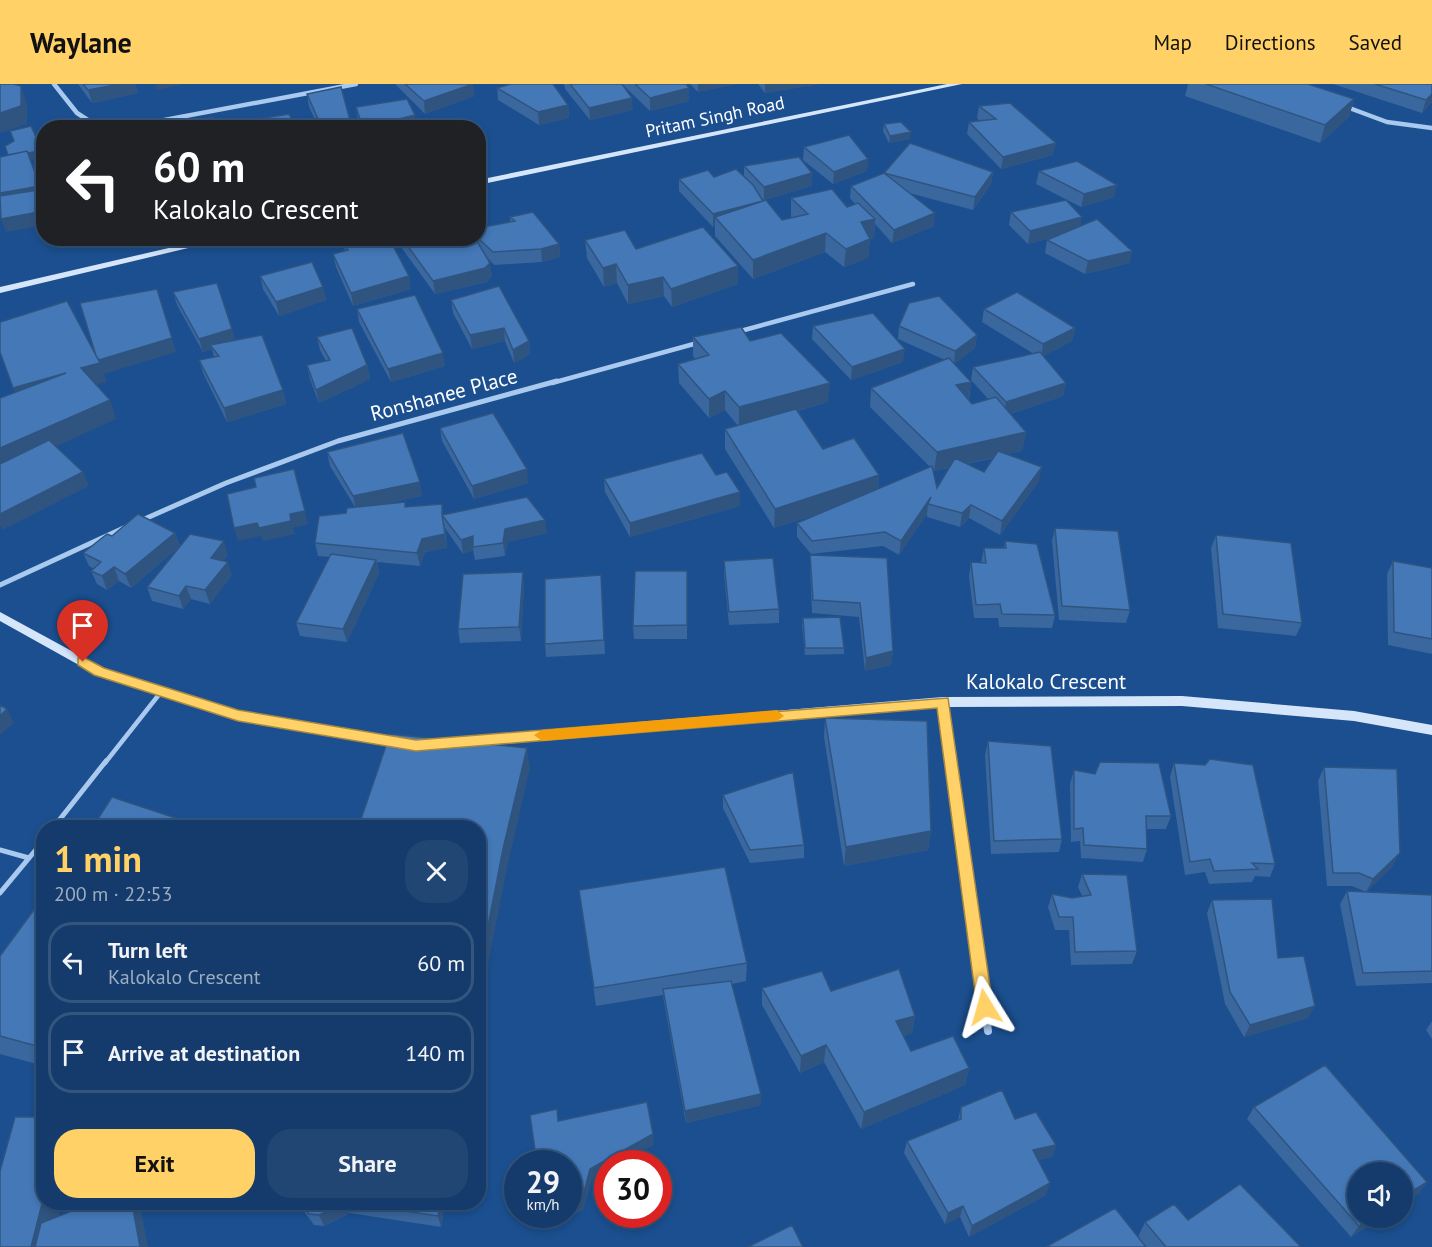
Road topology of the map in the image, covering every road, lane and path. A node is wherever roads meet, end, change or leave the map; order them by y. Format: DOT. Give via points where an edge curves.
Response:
graph roads {
  1 [pos="54,84"];
  2 [pos="356,84"];
  3 [pos="958,84"];
  4 [pos="1336,104"];
  5 [pos="88,120"];
  6 [pos="165,120"];
  7 [pos="1432,128"];
  8 [pos="486,181"];
  9 [pos="191,246"];
  10 [pos="913,284"];
  11 [pos="0,290"];
  12 [pos="729,334"];
  13 [pos="706,341"];
  14 [pos="0,585"];
  15 [pos="0,616"];
  16 [pos="161,692"];
  17 [pos="943,702"];
  18 [pos="1432,730"];
  19 [pos="440,744"];
  20 [pos="416,746"];
  21 [pos="59,820"];
  22 [pos="0,850"];
  23 [pos="36,850"];
  24 [pos="29,858"];
  25 [pos="0,893"];
  26 [pos="988,1031"];
  1 -- 5 [label="street"];
  2 -- 6 [label="street"];
  3 -- 8 [label="street, Pritam Singh Road"];
  4 -- 7 [label="street" via="1387,122"];
  9 -- 11 [label="street"];
  10 -- 12 [label="street"];
  13 -- 14 [label="street, Ronshanee Place" via="338,441 226,483"];
  15 -- 16 [label="street" via="99,671"];
  16 -- 20 [label="street" via="238,715"];
  16 -- 21 [label="lane"];
  17 -- 18 [label="street, Kalokalo Crescent" via="1182,701 1354,716"];
  17 -- 19 [label="street, Kalokalo Crescent"];
  17 -- 26 [label="street"];
  22 -- 24 [label="lane"];
  23 -- 24 [label="lane"];
  24 -- 25 [label="lane"];
}
